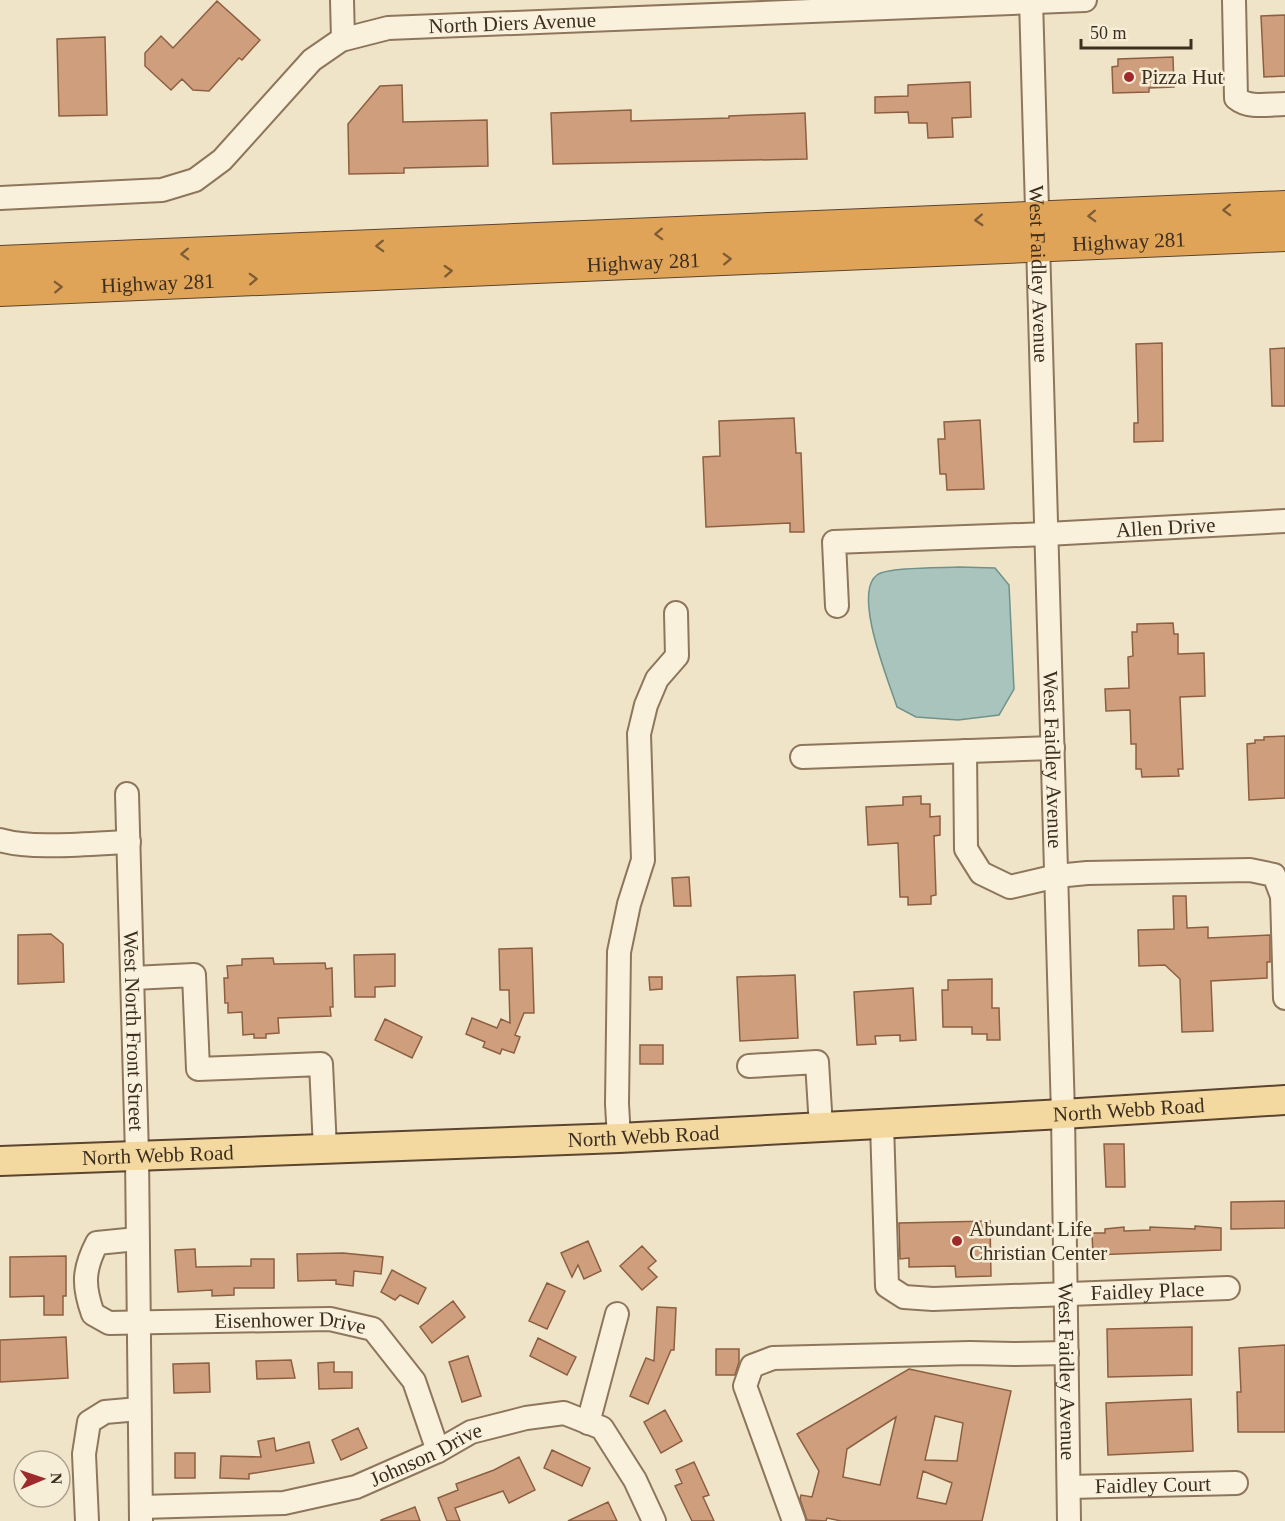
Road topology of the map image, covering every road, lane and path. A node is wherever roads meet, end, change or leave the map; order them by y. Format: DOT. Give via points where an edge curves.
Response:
graph roads {
  1 [pos="342,0"];
  2 [pos="1085,0"];
  3 [pos="1234,0"];
  4 [pos="1031,2"];
  5 [pos="659,9"];
  6 [pos="344,39"];
  7 [pos="1285,104"];
  8 [pos="0,198"];
  9 [pos="1285,207"];
  10 [pos="1038,232"];
  11 [pos="1285,235"];
  12 [pos="0,262"];
  13 [pos="0,290"];
  14 [pos="1285,521"];
  15 [pos="1047,534"];
  16 [pos="837,606"];
  17 [pos="676,613"];
  18 [pos="1053,748"];
  19 [pos="965,751"];
  20 [pos="802,757"];
  21 [pos="128,794"];
  22 [pos="0,840"];
  23 [pos="129,842"];
  24 [pos="1057,876"];
  25 [pos="133,978"];
  26 [pos="1285,998"];
  27 [pos="749,1066"];
  28 [pos="1285,1100"];
  29 [pos="1063,1114"];
  30 [pos="882,1124"];
  31 [pos="821,1127"];
  32 [pos="619,1137"];
  33 [pos="325,1149"];
  34 [pos="137,1155"];
  35 [pos="0,1161"];
  36 [pos="138,1239"];
  37 [pos="1228,1288"];
  38 [pos="1066,1295"];
  39 [pos="617,1314"];
  40 [pos="138,1321"];
  41 [pos="1067,1353"];
  42 [pos="139,1409"];
  43 [pos="588,1422"];
  44 [pos="438,1451"];
  45 [pos="1236,1483"];
  46 [pos="1069,1487"];
  47 [pos="141,1514"];
  48 [pos="87,1521"];
  49 [pos="654,1521"];
  50 [pos="794,1521"];
  51 [pos="1070,1521"];
  1 -- 6 [label="street"];
  2 -- 4 [label="street, North Diers Avenue"];
  3 -- 7 [label="street" via="1236,98 1253,105"];
  4 -- 5 [label="street, North Diers Avenue"];
  4 -- 10 [label="street, West Faidley Avenue"];
  5 -- 6 [label="street, North Diers Avenue" via="388,28"];
  6 -- 8 [label="street, North Diers Avenue" via="312,60 222,160 195,180 162,190"];
  9 -- 10 [label="highway, Highway 281, one-way"];
  10 -- 11 [label="highway, Highway 281"];
  10 -- 12 [label="highway, Highway 281, one-way"];
  13 -- 10 [label="highway, Highway 281, one-way"];
  10 -- 15 [label="street, West Faidley Avenue"];
  14 -- 15 [label="street, Allen Drive"];
  15 -- 16 [label="street, Allen Drive" via="834,542"];
  15 -- 18 [label="street, West Faidley Avenue"];
  17 -- 32 [label="street" via="677,656 657,679 639,734 643,860 619,952"];
  18 -- 19 [label="street"];
  18 -- 24 [label="street, West Faidley Avenue"];
  19 -- 20 [label="street"];
  19 -- 24 [label="street" via="966,849 981,873 1010,887"];
  21 -- 23 [label="street, West North Front Street"];
  22 -- 23 [label="street" via="13,844"];
  23 -- 25 [label="street, West North Front Street"];
  24 -- 26 [label="street" via="1250,870 1274,875 1282,896"];
  24 -- 29 [label="street, West Faidley Avenue"];
  25 -- 33 [label="street" via="194,975 198,1069 321,1064"];
  25 -- 34 [label="street, West North Front Street"];
  27 -- 31 [label="street" via="817,1062"];
  28 -- 29 [label="main road, North Webb Road"];
  29 -- 30 [label="main road, North Webb Road"];
  29 -- 38 [label="street, West Faidley Avenue"];
  30 -- 31 [label="main road, North Webb Road"];
  30 -- 38 [label="street, Faidley Place" via="887,1286 904,1297 933,1299"];
  31 -- 32 [label="main road, North Webb Road"];
  32 -- 33 [label="main road, North Webb Road"];
  33 -- 34 [label="main road, North Webb Road"];
  34 -- 35 [label="main road, North Webb Road"];
  34 -- 36 [label="street, West North Front Street"];
  36 -- 40 [label="street, West North Front Street"];
  36 -- 40 [label="street, Eisenhower Drive" via="97,1243 87,1262 87,1295 93,1314 109,1323"];
  37 -- 38 [label="street, Faidley Place"];
  38 -- 41 [label="street, West Faidley Avenue"];
  39 -- 43 [label="street"];
  40 -- 42 [label="street, West North Front Street"];
  40 -- 44 [label="street, Eisenhower Drive" via="330,1319 373,1329 414,1381"];
  41 -- 46 [label="street, West Faidley Avenue"];
  41 -- 50 [label="street" via="773,1358 752,1366 745,1386"];
  42 -- 47 [label="street, West North Front Street"];
  42 -- 48 [label="street" via="105,1412 89,1422 84,1454"];
  43 -- 44 [label="street, Johnson Drive" via="564,1413 526,1418 471,1432"];
  43 -- 49 [label="street, Johnson Drive" via="602,1428 635,1480"];
  44 -- 47 [label="street, Johnson Drive" via="356,1487 284,1503"];
  45 -- 46 [label="street, Faidley Court"];
  46 -- 51 [label="street, West Faidley Avenue"];
}
